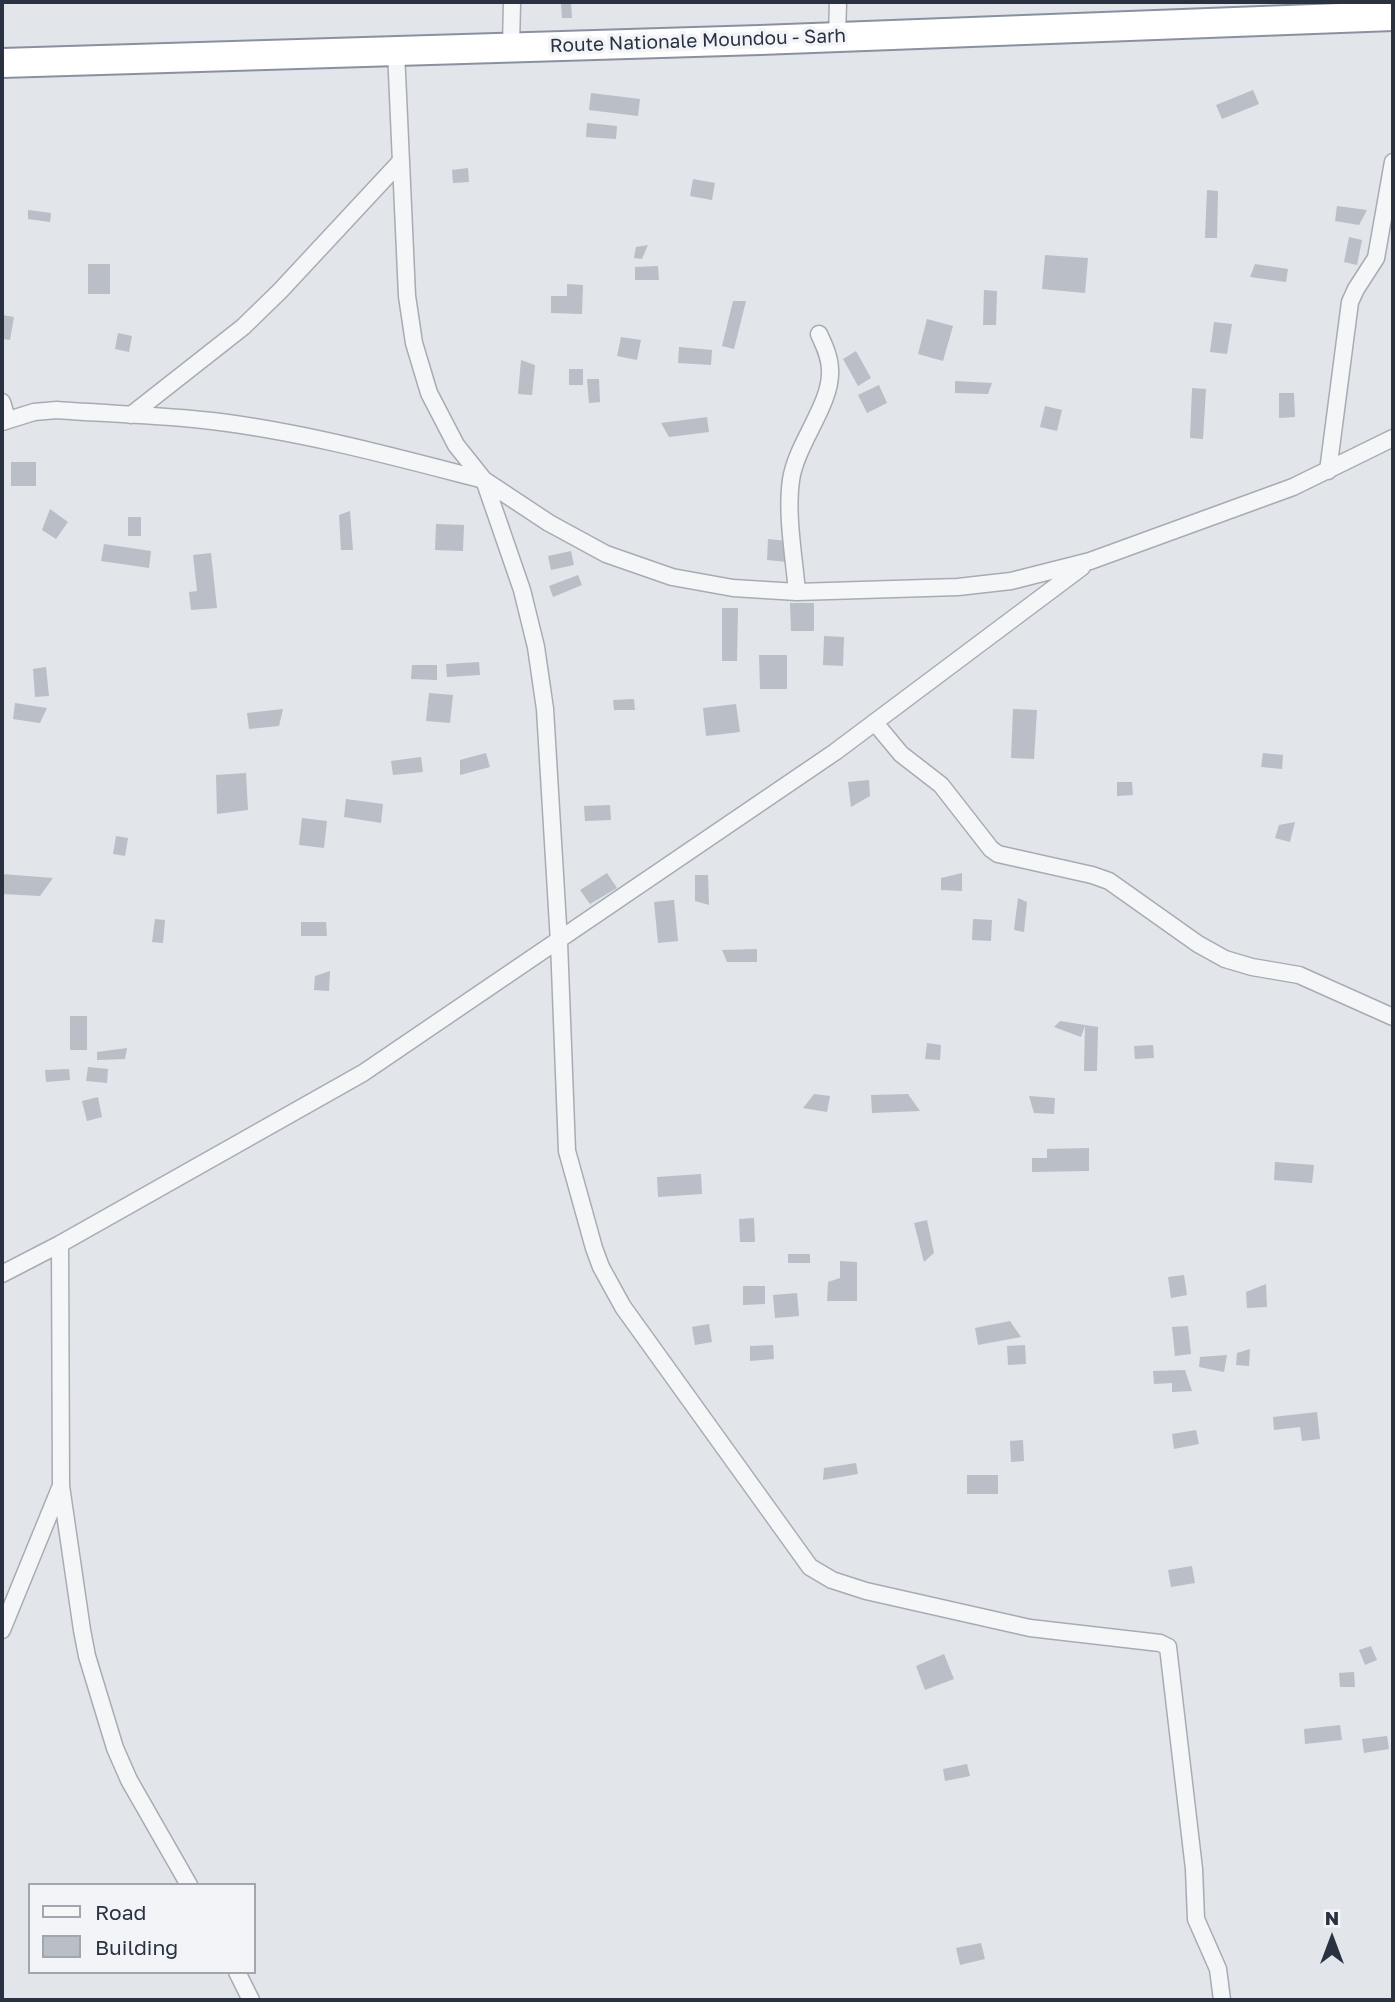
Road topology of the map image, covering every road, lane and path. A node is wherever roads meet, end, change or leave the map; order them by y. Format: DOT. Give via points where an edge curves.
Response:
graph roads {
  1 [pos="512,2"];
  2 [pos="838,2"];
  3 [pos="1393,16"];
  4 [pos="836,37"];
  5 [pos="511,47"];
  6 [pos="396,51"];
  7 [pos="2,63"];
  8 [pos="401,161"];
  9 [pos="1393,162"];
  10 [pos="819,334"];
  11 [pos="2,402"];
  12 [pos="131,415"];
  13 [pos="4,421"];
  14 [pos="1393,438"];
  15 [pos="1328,471"];
  16 [pos="484,480"];
  17 [pos="1090,561"];
  18 [pos="797,592"];
  19 [pos="876,724"];
  20 [pos="559,942"];
  21 [pos="1393,1017"];
  22 [pos="60,1244"];
  23 [pos="2,1274"];
  24 [pos="61,1486"];
  25 [pos="2,1630"];
  26 [pos="188,1883"];
  27 [pos="238,1974"];
  28 [pos="251,2000"];
  29 [pos="1222,2000"];
  1 -- 5 [label="street"];
  2 -- 4 [label="street"];
  3 -- 4 [label="highway, Route Nationale Moundou - Sarh"];
  4 -- 5 [label="highway, Route Nationale Moundou - Sarh"];
  5 -- 6 [label="highway, Route Nationale Moundou - Sarh"];
  6 -- 7 [label="highway, Route Nationale Moundou - Sarh"];
  6 -- 8 [label="street"];
  8 -- 12 [label="street" via="243,327"];
  8 -- 16 [label="street" via="407,296 414,342 429,393 456,445"];
  9 -- 15 [label="street" via="1376,258 1350,302"];
  10 -- 18 [label="street" via="827,353 829,387 791,479"];
  11 -- 13 [label="street"];
  12 -- 13 [label="street" via="57,410"];
  12 -- 16 [label="street" via="268,430"];
  14 -- 15 [label="street"];
  15 -- 17 [label="street"];
  16 -- 18 [label="street" via="606,554 672,577 733,588"];
  16 -- 20 [label="street" via="522,590 536,647 545,709"];
  17 -- 18 [label="street" via="1011,581 958,587"];
  17 -- 19 [label="street"];
  19 -- 20 [label="street"];
  19 -- 21 [label="street" via="901,754 941,785 998,854 1110,881 1225,959 1298,975"];
  20 -- 22 [label="street" via="363,1073"];
  20 -- 29 [label="street" via="567,1150 601,1267 623,1307 810,1567 866,1591 992,1620 1168,1647 1196,1919 1218,1969"];
  22 -- 23 [label="street"];
  22 -- 24 [label="street"];
  24 -- 25 [label="street"];
  24 -- 26 [label="street" via="87,1656 116,1748 129,1780"];
  27 -- 28 [label="street"];
}
